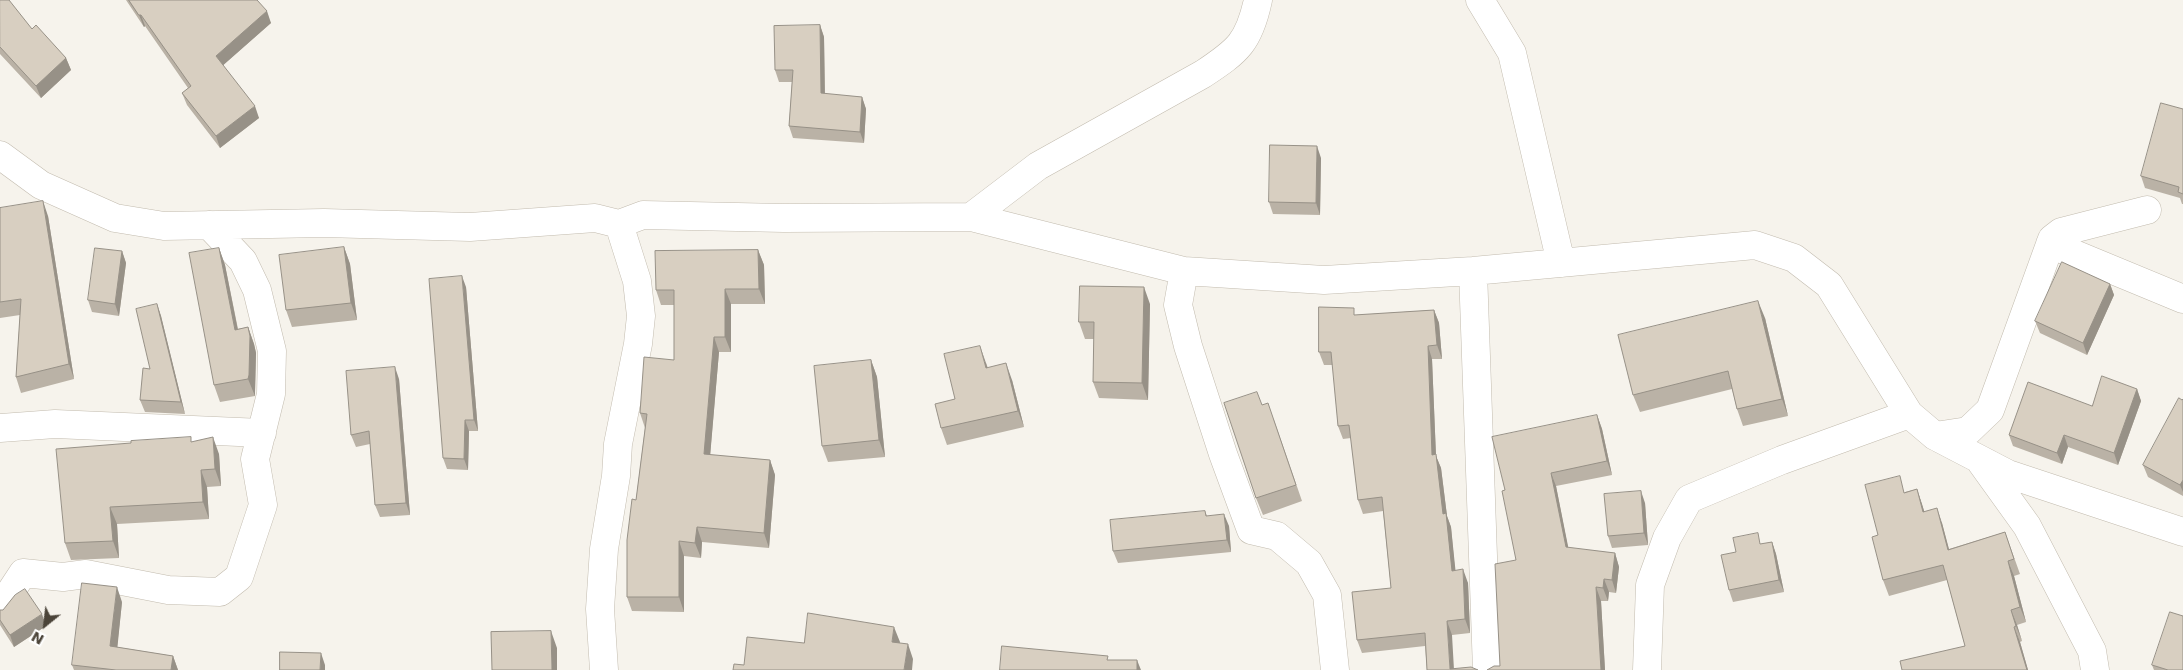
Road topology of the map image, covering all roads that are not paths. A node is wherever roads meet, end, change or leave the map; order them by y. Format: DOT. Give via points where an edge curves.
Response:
graph roads {
  1 [pos="1258,0"];
  2 [pos="1480,0"];
  3 [pos="0,155"];
  4 [pos="2147,210"];
  5 [pos="971,217"];
  6 [pos="619,224"];
  7 [pos="209,225"];
  8 [pos="2050,244"];
  9 [pos="1561,263"];
  10 [pos="1184,271"];
  11 [pos="1473,271"];
  12 [pos="2183,299"];
  13 [pos="1909,414"];
  14 [pos="0,428"];
  15 [pos="262,433"];
  16 [pos="1935,436"];
  17 [pos="1979,459"];
  18 [pos="2183,532"];
  19 [pos="0,608"];
  20 [pos="604,670"];
  21 [pos="1335,670"];
  22 [pos="1487,670"];
  23 [pos="1647,670"];
  24 [pos="2095,670"];
  1 -- 5 [label="street" via="1253,25 1245,41 1228,58 1038,166"];
  2 -- 9 [label="street" via="1512,53"];
  3 -- 7 [label="street" via="41,185 115,218 164,226"];
  4 -- 8 [label="street" via="2061,232"];
  5 -- 6 [label="street" via="643,215"];
  5 -- 10 [label="street"];
  6 -- 7 [label="street" via="595,218 470,226"];
  6 -- 20 [label="street" via="637,281 641,316 618,444 604,549 600,609"];
  7 -- 15 [label="street" via="243,261 258,290 272,351 271,394"];
  8 -- 12 [label="street"];
  8 -- 16 [label="street" via="1990,410 1968,430"];
  9 -- 11 [label="street"];
  9 -- 13 [label="street" via="1756,245 1794,258 1829,285"];
  10 -- 11 [label="street" via="1324,280"];
  10 -- 21 [label="street" via="1178,305 1188,346 1251,530 1277,536 1309,564 1327,595"];
  11 -- 22 [label="street"];
  13 -- 16 [label="street"];
  13 -- 23 [label="street" via="1782,460 1688,499 1667,538 1650,585"];
  14 -- 15 [label="street" via="55,424"];
  15 -- 19 [label="street" via="255,459 263,505 239,577 220,592 168,590 86,574 63,577 23,572"];
  16 -- 17 [label="street"];
  17 -- 18 [label="street" via="2008,474"];
  17 -- 24 [label="street" via="2026,526 2092,651"];
}
